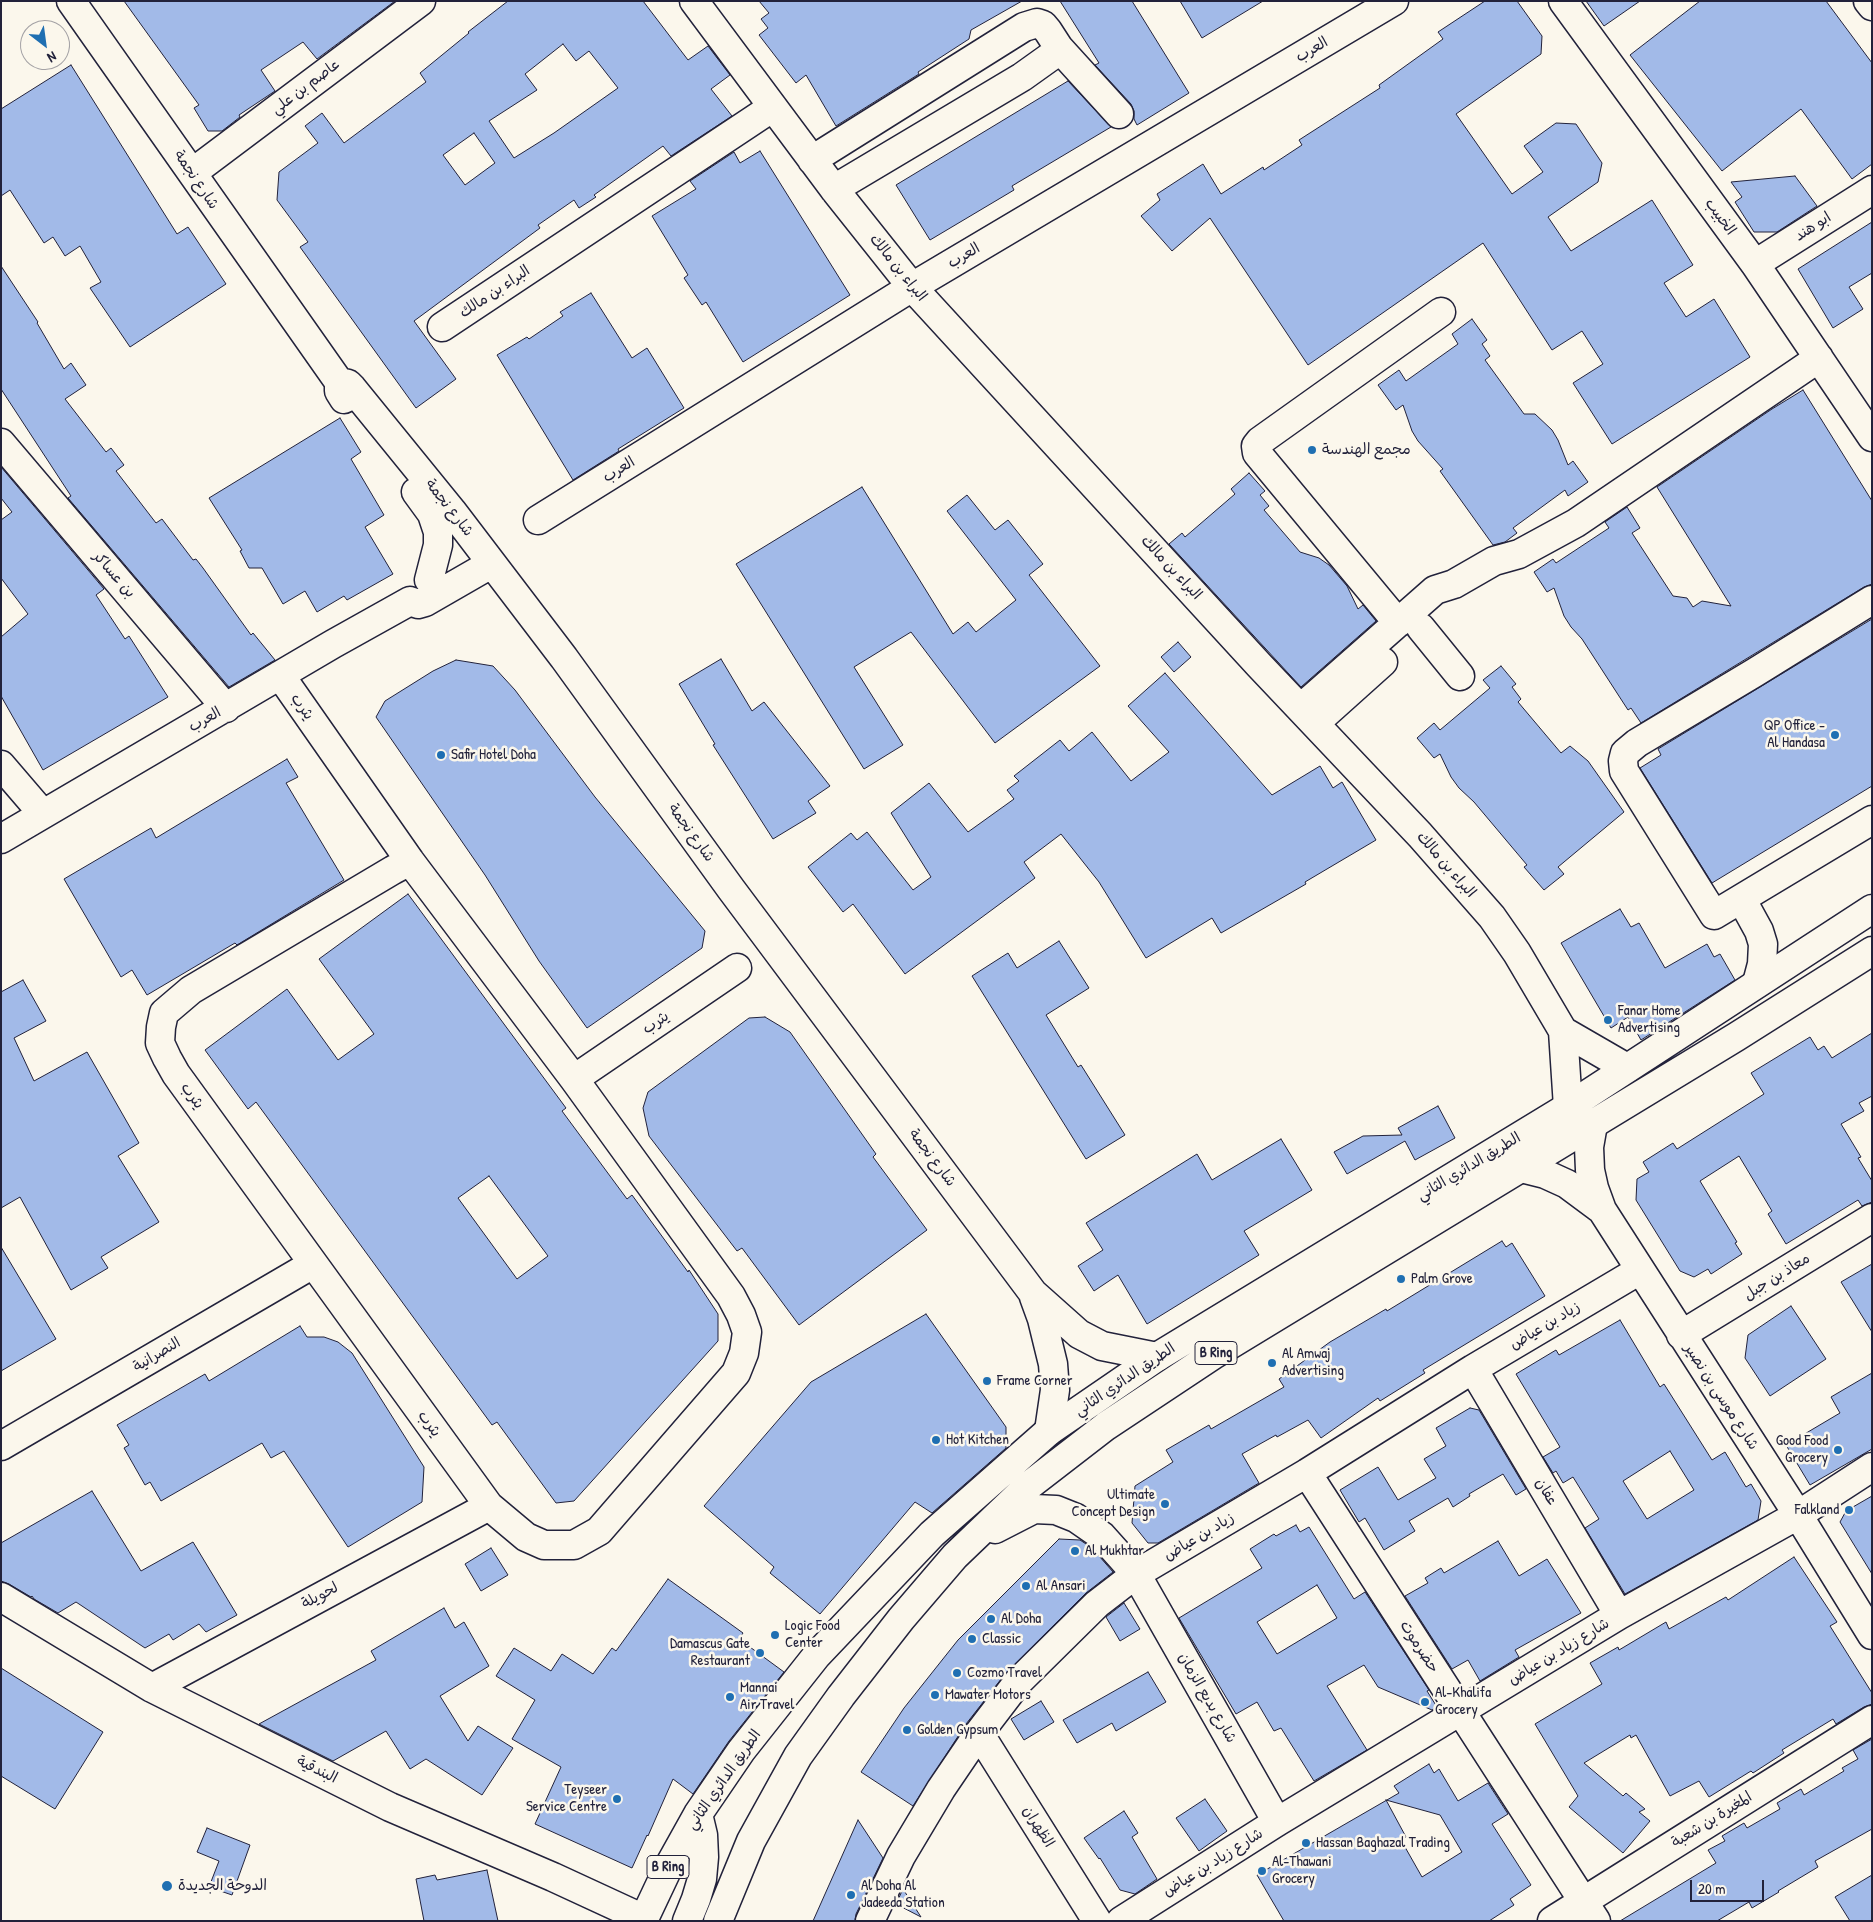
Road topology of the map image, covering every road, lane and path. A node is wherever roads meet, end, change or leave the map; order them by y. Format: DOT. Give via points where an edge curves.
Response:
graph roads {
  1 [pos="71,1"];
  2 [pos="421,1"];
  3 [pos="1394,1"];
  4 [pos="1563,1"];
  5 [pos="1868,1"];
  6 [pos="702,4"];
  7 [pos="1872,6"];
  8 [pos="1059,48"];
  9 [pos="773,107"];
  10 [pos="1119,114"];
  11 [pos="812,160"];
  12 [pos="192,173"];
  13 [pos="834,189"];
  14 [pos="1872,190"];
  15 [pos="1755,264"];
  16 [pos="912,287"];
  17 [pos="1442,312"];
  18 [pos="442,327"];
  19 [pos="1819,358"];
  20 [pos="1872,437"];
  21 [pos="1,443"];
  22 [pos="444,516"];
  23 [pos="538,520"];
  24 [pos="486,556"];
  25 [pos="429,580"];
  26 [pos="1872,600"];
  27 [pos="410,601"];
  28 [pos="1410,625"];
  29 [pos="280,676"];
  30 [pos="1460,676"];
  31 [pos="226,708"];
  32 [pos="1308,716"];
  33 [pos="1,765"];
  34 [pos="43,814"];
  35 [pos="1872,820"];
  36 [pos="1,840"];
  37 [pos="410,861"];
  38 [pos="1742,900"];
  39 [pos="1872,909"];
  40 [pos="1872,951"];
  41 [pos="1860,965"];
  42 [pos="738,968"];
  43 [pos="1758,983"];
  44 [pos="1563,1031"];
  45 [pos="1627,1068"];
  46 [pos="574,1079"];
  47 [pos="1568,1106"];
  48 [pos="1592,1124"];
  49 [pos="1521,1168"];
  50 [pos="1602,1210"];
  51 [pos="1872,1218"];
  52 [pos="313,1264"];
  53 [pos="1640,1270"];
  54 [pos="1032,1293"];
  55 [pos="1681,1335"];
  56 [pos="1157,1356"];
  57 [pos="1473,1369"];
  58 [pos="1048,1432"];
  59 [pos="1,1446"];
  60 [pos="1872,1467"];
  61 [pos="1307,1473"];
  62 [pos="489,1506"];
  63 [pos="1798,1515"];
  64 [pos="955,1556"];
  65 [pos="1136,1574"];
  66 [pos="1,1597"];
  67 [pos="1619,1615"];
  68 [pos="1872,1635"];
  69 [pos="152,1688"];
  70 [pos="1461,1712"];
  71 [pos="1872,1720"];
  72 [pos="979,1734"];
  73 [pos="698,1814"];
  74 [pos="1277,1822"];
  75 [pos="1590,1911"];
  76 [pos="1132,1918"];
  77 [pos="644,1920"];
  78 [pos="687,1921"];
  79 [pos="718,1921"];
  80 [pos="870,1921"];
  81 [pos="1097,1921"];
  82 [pos="1552,1921"];
  1 -- 12 [label="street, شارع نجمة"];
  2 -- 12 [label="street, عاصم بن علي"];
  3 -- 16 [label="street, العرب"];
  4 -- 15 [label="street, الخبيب"];
  5 -- 7 [label="street"];
  6 -- 9 [label="street, البراء بن مالك"];
  8 -- 10 [label="street"];
  8 -- 11 [label="street" via="1043,25 1030,24"];
  8 -- 13 [label="street" via="1022,77"];
  9 -- 11 [label="street, البراء بن مالك"];
  9 -- 18 [label="street, البراء بن مالك"];
  11 -- 13 [label="street, البراء بن مالك"];
  12 -- 22 [label="street, شارع نجمة" via="339,382 352,388"];
  13 -- 16 [label="street, البراء بن مالك"];
  14 -- 15 [label="street, ابو هند"];
  15 -- 19 [label="street, الخبيب"];
  16 -- 23 [label="street, العرب"];
  16 -- 32 [label="street, البراء بن مالك"];
  17 -- 28 [label="street" via="1256,446 1257,453"];
  19 -- 20 [label="street, الخبيب"];
  19 -- 28 [label="street" via="1576,523 1519,554 1494,561 1454,584 1435,590"];
  21 -- 31 [label="street, بن عساكر"];
  22 -- 24 [label="street, شارع نجمة"];
  22 -- 25 [label="street, شارع نجمة"];
  24 -- 25 [label="street, العرب"];
  24 -- 27 [label="street, العرب" via="425,602"];
  24 -- 54 [label="street, شارع نجمة"];
  25 -- 27 [label="street, العرب" via="412,592"];
  26 -- 38 [label="street" via="1637,743 1626,753 1624,771 1714,915"];
  27 -- 29 [label="street, العرب"];
  28 -- 30 [label="street"];
  28 -- 32 [label="street"];
  29 -- 31 [label="street, العرب"];
  29 -- 37 [label="street, يثرب"];
  31 -- 34 [label="street, العرب"];
  32 -- 44 [label="street, البراء بن مالك" via="1492,917"];
  33 -- 34 [label="street"];
  34 -- 36 [label="street, العرب"];
  35 -- 38 [label="street"];
  37 -- 46 [label="street, يثرب"];
  37 -- 52 [label="street, يثرب" via="191,990 164,1013 160,1043 176,1074"];
  38 -- 43 [label="street" via="1763,944"];
  39 -- 43 [label="street, الطريق الدائري الثاني / B Ring"];
  40 -- 41 [label="street, الطريق الدائري الثاني / B Ring"];
  41 -- 48 [label="street, الطريق الدائري الثاني / B Ring"];
  42 -- 46 [label="street, يثرب"];
  43 -- 45 [label="street, الطريق الدائري الثاني / B Ring"];
  44 -- 45 [label="street, البراء بن مالك"];
  44 -- 47 [label="street, البراء بن مالك"];
  45 -- 47 [label="street, الطريق الدائري الثاني / B Ring"];
  46 -- 62 [label="street, يثرب" via="731,1296 747,1332 744,1353 736,1373 599,1531 574,1545 544,1545 526,1537"];
  47 -- 56 [label="street, الطريق الدائري الثاني / B Ring"];
  48 -- 49 [label="street, الطريق الدائري الثاني / B Ring"];
  48 -- 50 [label="street, شارع موسى بن نصير" via="1590,1170"];
  49 -- 50 [label="street, شارع موسى بن نصير" via="1567,1184"];
  49 -- 64 [label="street, الطريق الدائري الثاني / B Ring" via="1213,1355 1106,1426 1027,1487"];
  50 -- 53 [label="street, شارع موسى بن نصير"];
  51 -- 55 [label="street, معاذ بن جبل"];
  52 -- 59 [label="street, النصرانية"];
  52 -- 62 [label="street, يثرب"];
  53 -- 55 [label="street, شارع موسى بن نصير"];
  53 -- 57 [label="street, زياد بن عياض"];
  54 -- 56 [label="street, شارع نجمة" via="1079,1334 1102,1346"];
  54 -- 58 [label="street, شارع نجمة" via="1053,1364 1055,1390"];
  55 -- 63 [label="street, شارع موسى بن نصير"];
  56 -- 58 [label="street, الطريق الدائري الثاني / B Ring"];
  57 -- 61 [label="street, زياد بن عياض"];
  57 -- 67 [label="street, عفان"];
  58 -- 73 [label="street, الطريق الدائري الثاني / B Ring" via="932,1534 817,1655 741,1751"];
  60 -- 63 [label="street, شارع زياد بن عياض"];
  61 -- 65 [label="street, زياد بن عياض"];
  61 -- 70 [label="street, حضرموت"];
  62 -- 69 [label="street, لحويلة"];
  63 -- 67 [label="street, شارع زياد بن عياض"];
  63 -- 68 [label="street, شارع موسى بن نصير"];
  64 -- 65 [label="street, شارع بديع الزمان" via="996,1528 1034,1509 1056,1510 1076,1518 1102,1536"];
  64 -- 79 [label="street, الطريق الدائري الثاني / B Ring" via="840,1696 798,1756 751,1842"];
  65 -- 72 [label="street, زياد بن عياض" via="1097,1604 1018,1682"];
  65 -- 74 [label="street, شارع بديع الزمان"];
  66 -- 69 [label="street, البندقية"];
  67 -- 70 [label="street, شارع زياد بن عياض"];
  69 -- 77 [label="street, البندقية" via="390,1807"];
  70 -- 74 [label="street, شارع زياد بن عياض"];
  70 -- 75 [label="street, حضرموت"];
  71 -- 75 [label="street, المغيرة بن شعبة"];
  72 -- 80 [label="street, زياد بن عياض" via="901,1856"];
  72 -- 81 [label="street, الظهران"];
  73 -- 77 [label="street, الطريق الدائري الثاني / B Ring"];
  73 -- 78 [label="street" via="703,1835 702,1878"];
  74 -- 76 [label="street, شارع زياد بن عياض"];
  75 -- 82 [label="street, المغيرة بن شعبة"];
}
